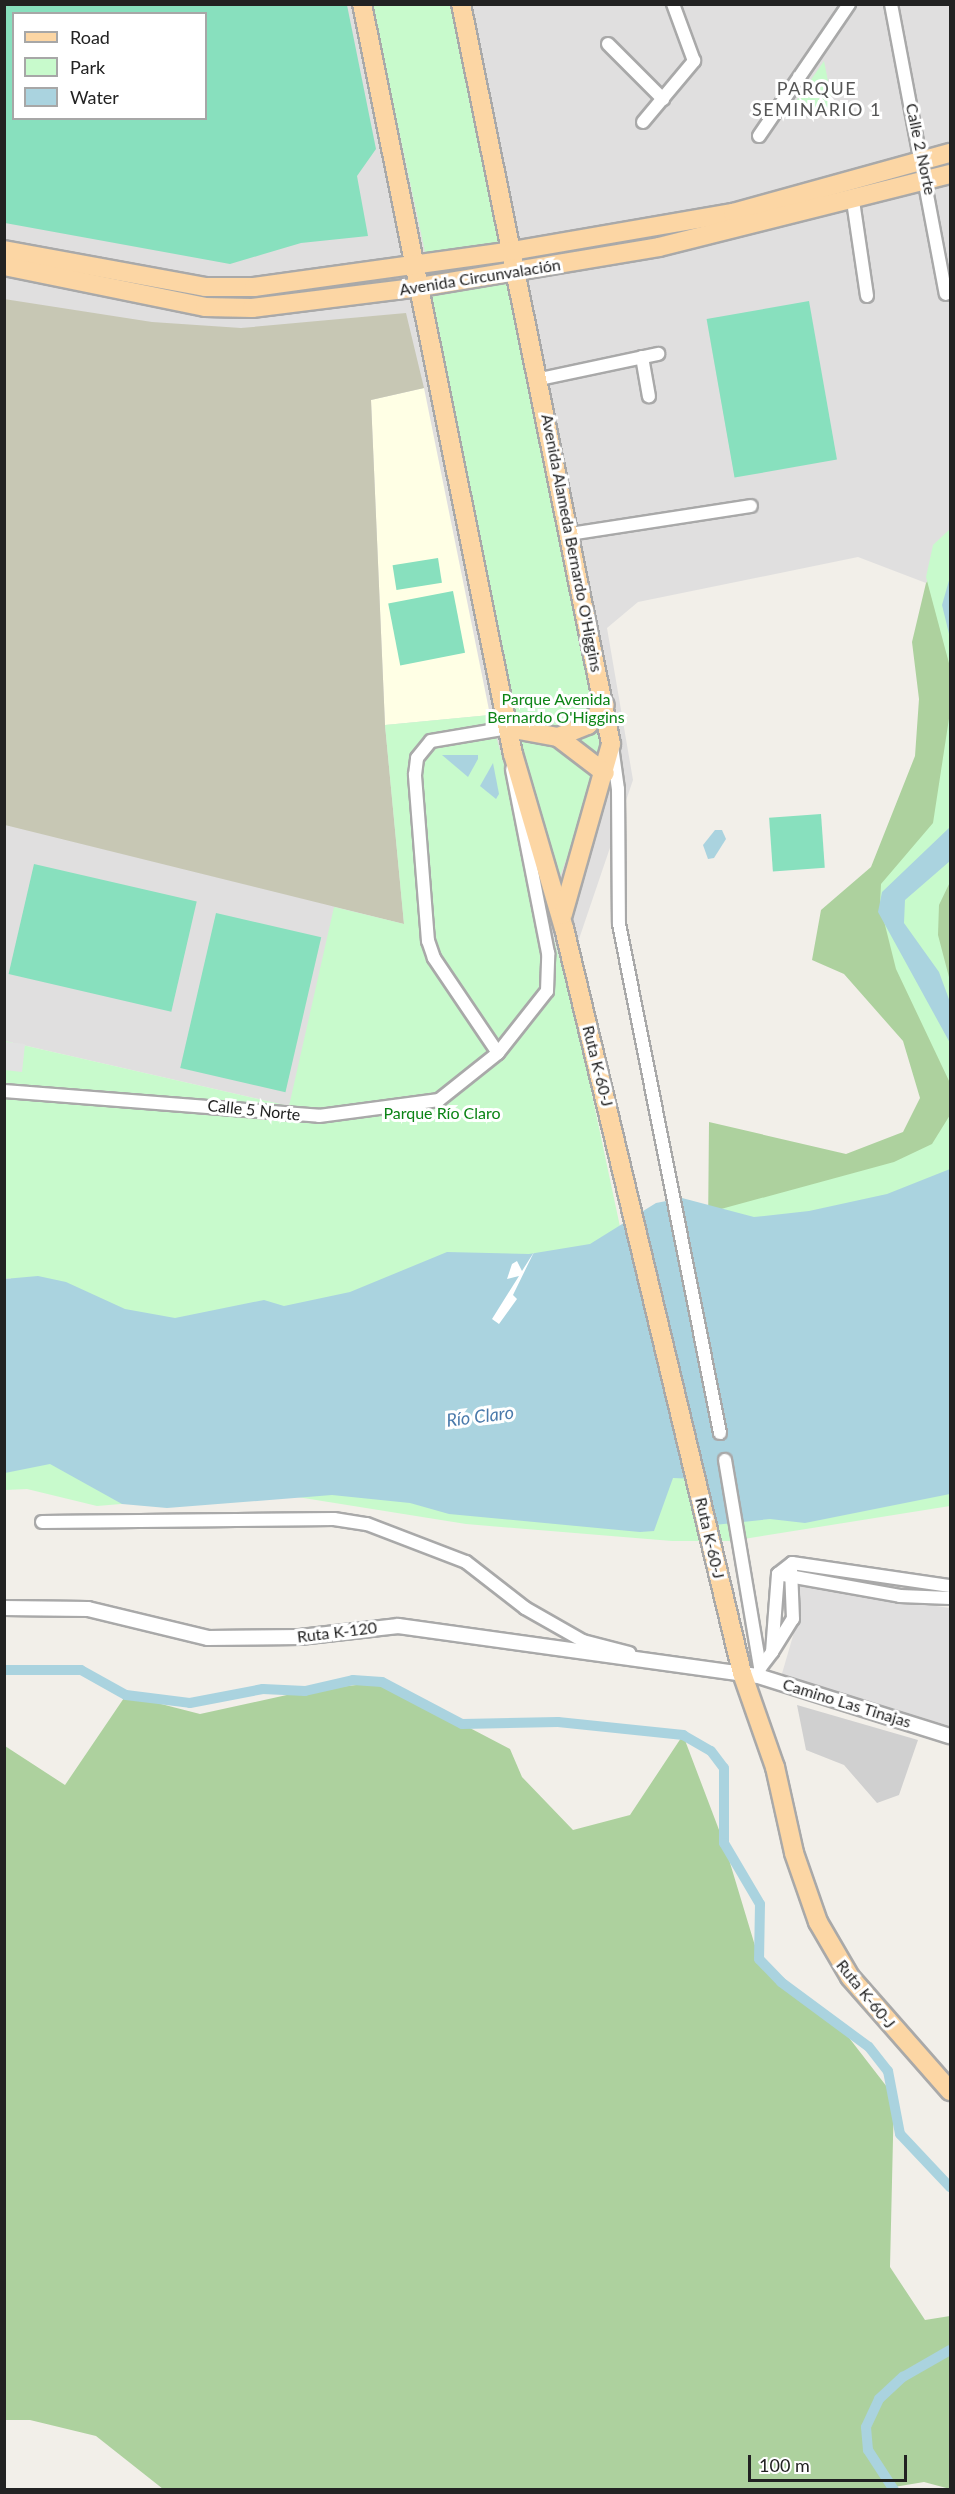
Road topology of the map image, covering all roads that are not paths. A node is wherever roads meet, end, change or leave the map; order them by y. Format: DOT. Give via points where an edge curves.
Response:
graph roads {
  1 [pos="362,4"];
  2 [pos="461,4"];
  3 [pos="673,4"];
  4 [pos="849,4"];
  5 [pos="891,4"];
  6 [pos="608,44"];
  7 [pos="663,99"];
  8 [pos="642,122"];
  9 [pos="759,136"];
  10 [pos="951,153"];
  11 [pos="923,161"];
  12 [pos="951,174"];
  13 [pos="928,180"];
  14 [pos="853,201"];
  15 [pos="4,250"];
  16 [pos="512,252"];
  17 [pos="416,265"];
  18 [pos="4,266"];
  19 [pos="516,272"];
  20 [pos="420,287"];
  21 [pos="946,294"];
  22 [pos="867,296"];
  23 [pos="658,354"];
  24 [pos="642,357"];
  25 [pos="540,380"];
  26 [pos="649,396"];
  27 [pos="751,506"];
  28 [pos="570,534"];
  29 [pos="605,705"];
  30 [pos="508,728"];
  31 [pos="558,737"];
  32 [pos="611,744"];
  33 [pos="513,754"];
  34 [pos="605,773"];
  35 [pos="618,789"];
  36 [pos="566,934"];
  37 [pos="493,1058"];
  38 [pos="4,1091"];
  39 [pos="720,1433"];
  40 [pos="725,1460"];
  41 [pos="42,1522"];
  42 [pos="792,1563"];
  43 [pos="778,1574"];
  44 [pos="791,1576"];
  45 [pos="951,1586"];
  46 [pos="951,1598"];
  47 [pos="4,1608"];
  48 [pos="772,1652"];
  49 [pos="663,1662"];
  50 [pos="754,1672"];
  51 [pos="951,1736"];
  52 [pos="951,2091"];
  1 -- 17 [label="main road"];
  2 -- 16 [label="main road, Avenida Alameda Bernardo O'Higgins"];
  3 -- 7 [label="street" via="694,61"];
  4 -- 9 [label="street"];
  5 -- 11 [label="street, Calle 2 Norte"];
  6 -- 7 [label="street"];
  7 -- 8 [label="street"];
  10 -- 11 [label="main road, Avenida Circunvalación"];
  11 -- 13 [label="street, Calle 2 Norte"];
  11 -- 16 [label="main road, Avenida Circunvalación" via="733,213"];
  12 -- 13 [label="main road, Avenida Circunvalación"];
  13 -- 14 [label="main road, Avenida Circunvalación"];
  13 -- 21 [label="street, Calle 2 Norte"];
  14 -- 19 [label="main road, Avenida Circunvalación" via="726,233"];
  14 -- 22 [label="street"];
  15 -- 17 [label="main road, Avenida Circunvalación" via="227,289"];
  16 -- 17 [label="main road, Avenida Circunvalación"];
  16 -- 19 [label="main road, Avenida Alameda Bernardo O'Higgins"];
  17 -- 20 [label="main road"];
  18 -- 20 [label="main road, Avenida Circunvalación" via="230,309"];
  19 -- 20 [label="main road, Avenida Circunvalación"];
  19 -- 25 [label="main road, Avenida Alameda Bernardo O'Higgins"];
  20 -- 30 [label="main road"];
  23 -- 24 [label="street"];
  24 -- 25 [label="street"];
  24 -- 26 [label="street"];
  25 -- 28 [label="main road, Avenida Alameda Bernardo O'Higgins"];
  27 -- 28 [label="street"];
  28 -- 29 [label="main road, Avenida Alameda Bernardo O'Higgins"];
  29 -- 31 [label="main road" via="588,725"];
  29 -- 32 [label="main road, Avenida Alameda Bernardo O'Higgins"];
  30 -- 31 [label="main road"];
  30 -- 33 [label="main road"];
  30 -- 37 [label="street" via="431,741 417,758 415,775 428,940 434,958"];
  31 -- 34 [label="main road"];
  32 -- 34 [label="main road, Avenida Alameda Bernardo O'Higgins"];
  32 -- 35 [label="street"];
  33 -- 36 [label="main road"];
  33 -- 37 [label="street, Calle 5 Norte" via="513,789 549,978 538,1006"];
  34 -- 35 [label="street"];
  34 -- 36 [label="main road, Avenida Alameda Bernardo O'Higgins" via="567,885"];
  35 -- 39 [label="street" via="619,924"];
  36 -- 50 [label="main road, Ruta K-60-J" via="736,1647"];
  37 -- 38 [label="street, Calle 5 Norte" via="439,1100 345,1115"];
  40 -- 50 [label="street" via="757,1647"];
  41 -- 49 [label="street" via="334,1519 367,1524 466,1562 525,1608 582,1641"];
  42 -- 43 [label="street"];
  42 -- 44 [label="street"];
  42 -- 45 [label="street"];
  43 -- 44 [label="street"];
  43 -- 48 [label="street"];
  44 -- 46 [label="street" via="900,1596"];
  44 -- 48 [label="street" via="793,1619"];
  47 -- 49 [label="street, Ruta K-120" via="88,1609 208,1638 300,1637 398,1626"];
  48 -- 50 [label="street"];
  49 -- 50 [label="street, Ruta K-120"];
  50 -- 51 [label="street, Camino Las Tinajas"];
  50 -- 52 [label="main road, Ruta K-60-J" via="794,1853 818,1922 850,1977"];
}
